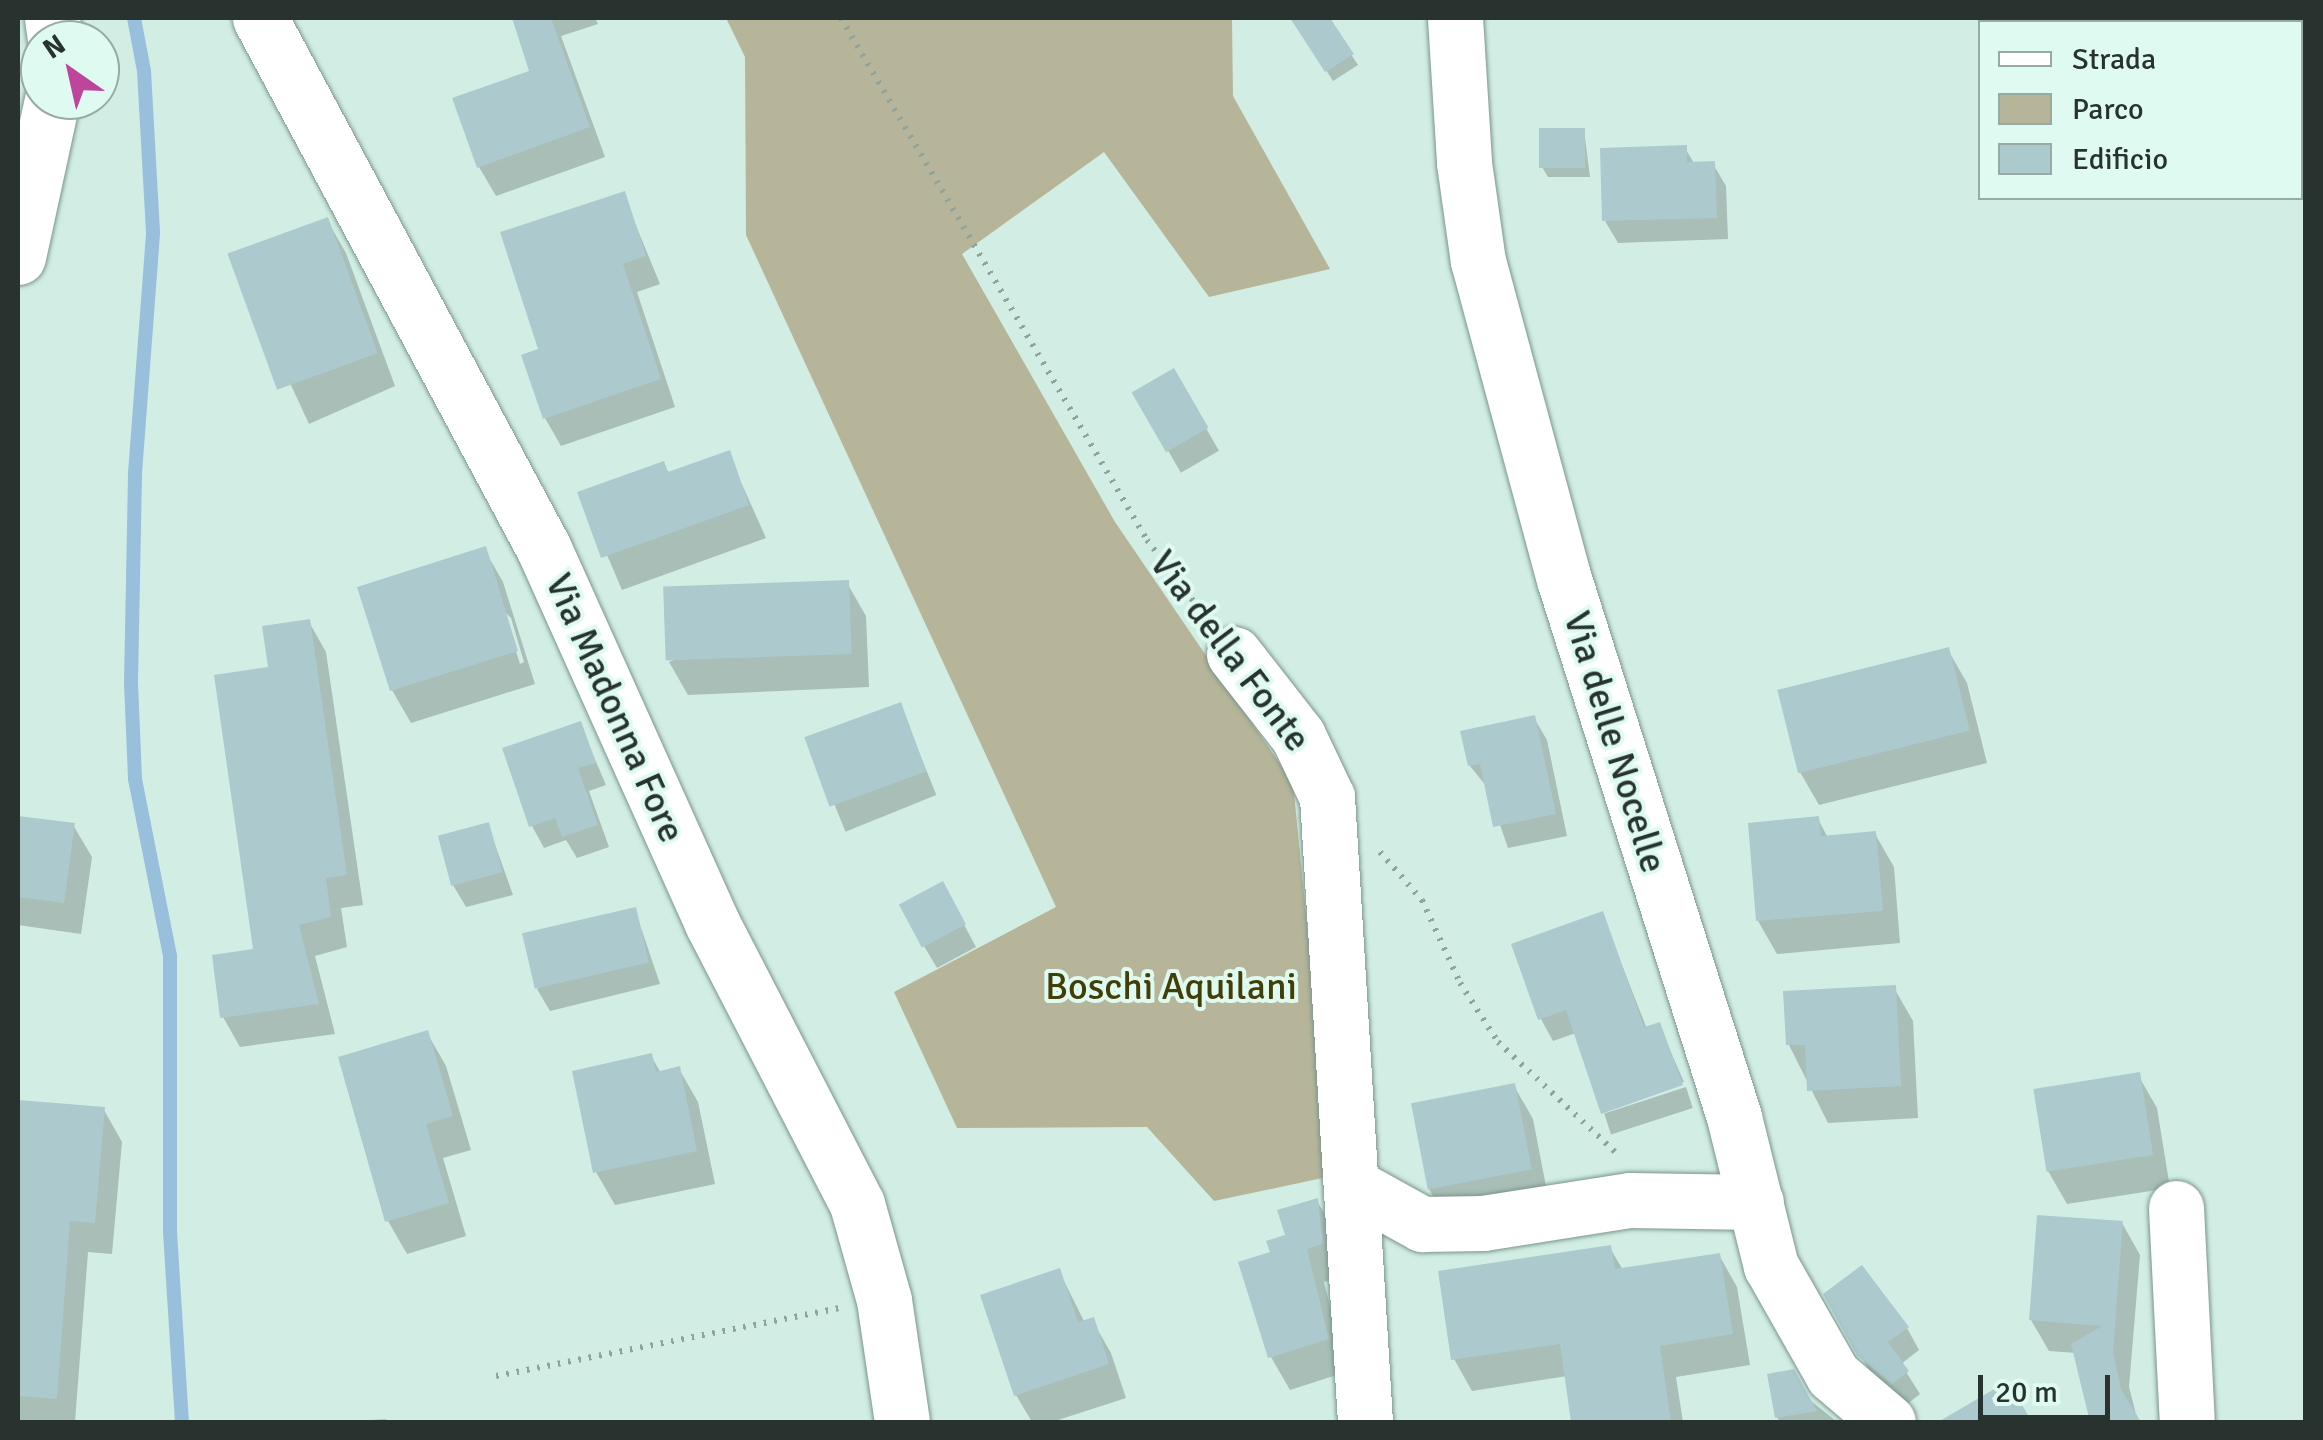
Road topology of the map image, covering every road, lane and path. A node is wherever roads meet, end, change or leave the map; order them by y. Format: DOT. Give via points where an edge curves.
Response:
graph roads {
  1 [pos="260,18"];
  2 [pos="841,18"];
  3 [pos="1455,18"];
  4 [pos="48,120"];
  5 [pos="18,258"];
  6 [pos="1234,654"];
  7 [pos="1327,812"];
  8 [pos="1624,1159"];
  9 [pos="1355,1187"];
  10 [pos="1756,1202"];
  11 [pos="2176,1208"];
  12 [pos="884,1300"];
  13 [pos="496,1376"];
  14 [pos="902,1422"];
  15 [pos="1364,1422"];
  16 [pos="1888,1422"];
  17 [pos="2187,1422"];
  1 -- 12 [label="street, Via Madonna Fore" via="572,605 712,923 857,1204"];
  2 -- 6 [label="path, Via della Fonte" via="1147,540"];
  3 -- 10 [label="street, Via delle Nocelle" via="1478,261 1564,579"];
  4 -- 5 [label="street"];
  6 -- 7 [label="street, Via della Fonte" via="1298,736 1321,777"];
  7 -- 8 [label="path" via="1382,853 1422,900 1460,983 1498,1042"];
  7 -- 9 [label="street, Via della Fonte"];
  9 -- 10 [label="street" via="1422,1224 1484,1223 1630,1200"];
  9 -- 15 [label="street, Via della Fonte"];
  10 -- 16 [label="street, Via delle Nocelle" via="1771,1266 1792,1313 1833,1375"];
  11 -- 17 [label="street"];
  12 -- 13 [label="path"];
  12 -- 14 [label="street, Via Madonna Fore"];
}
